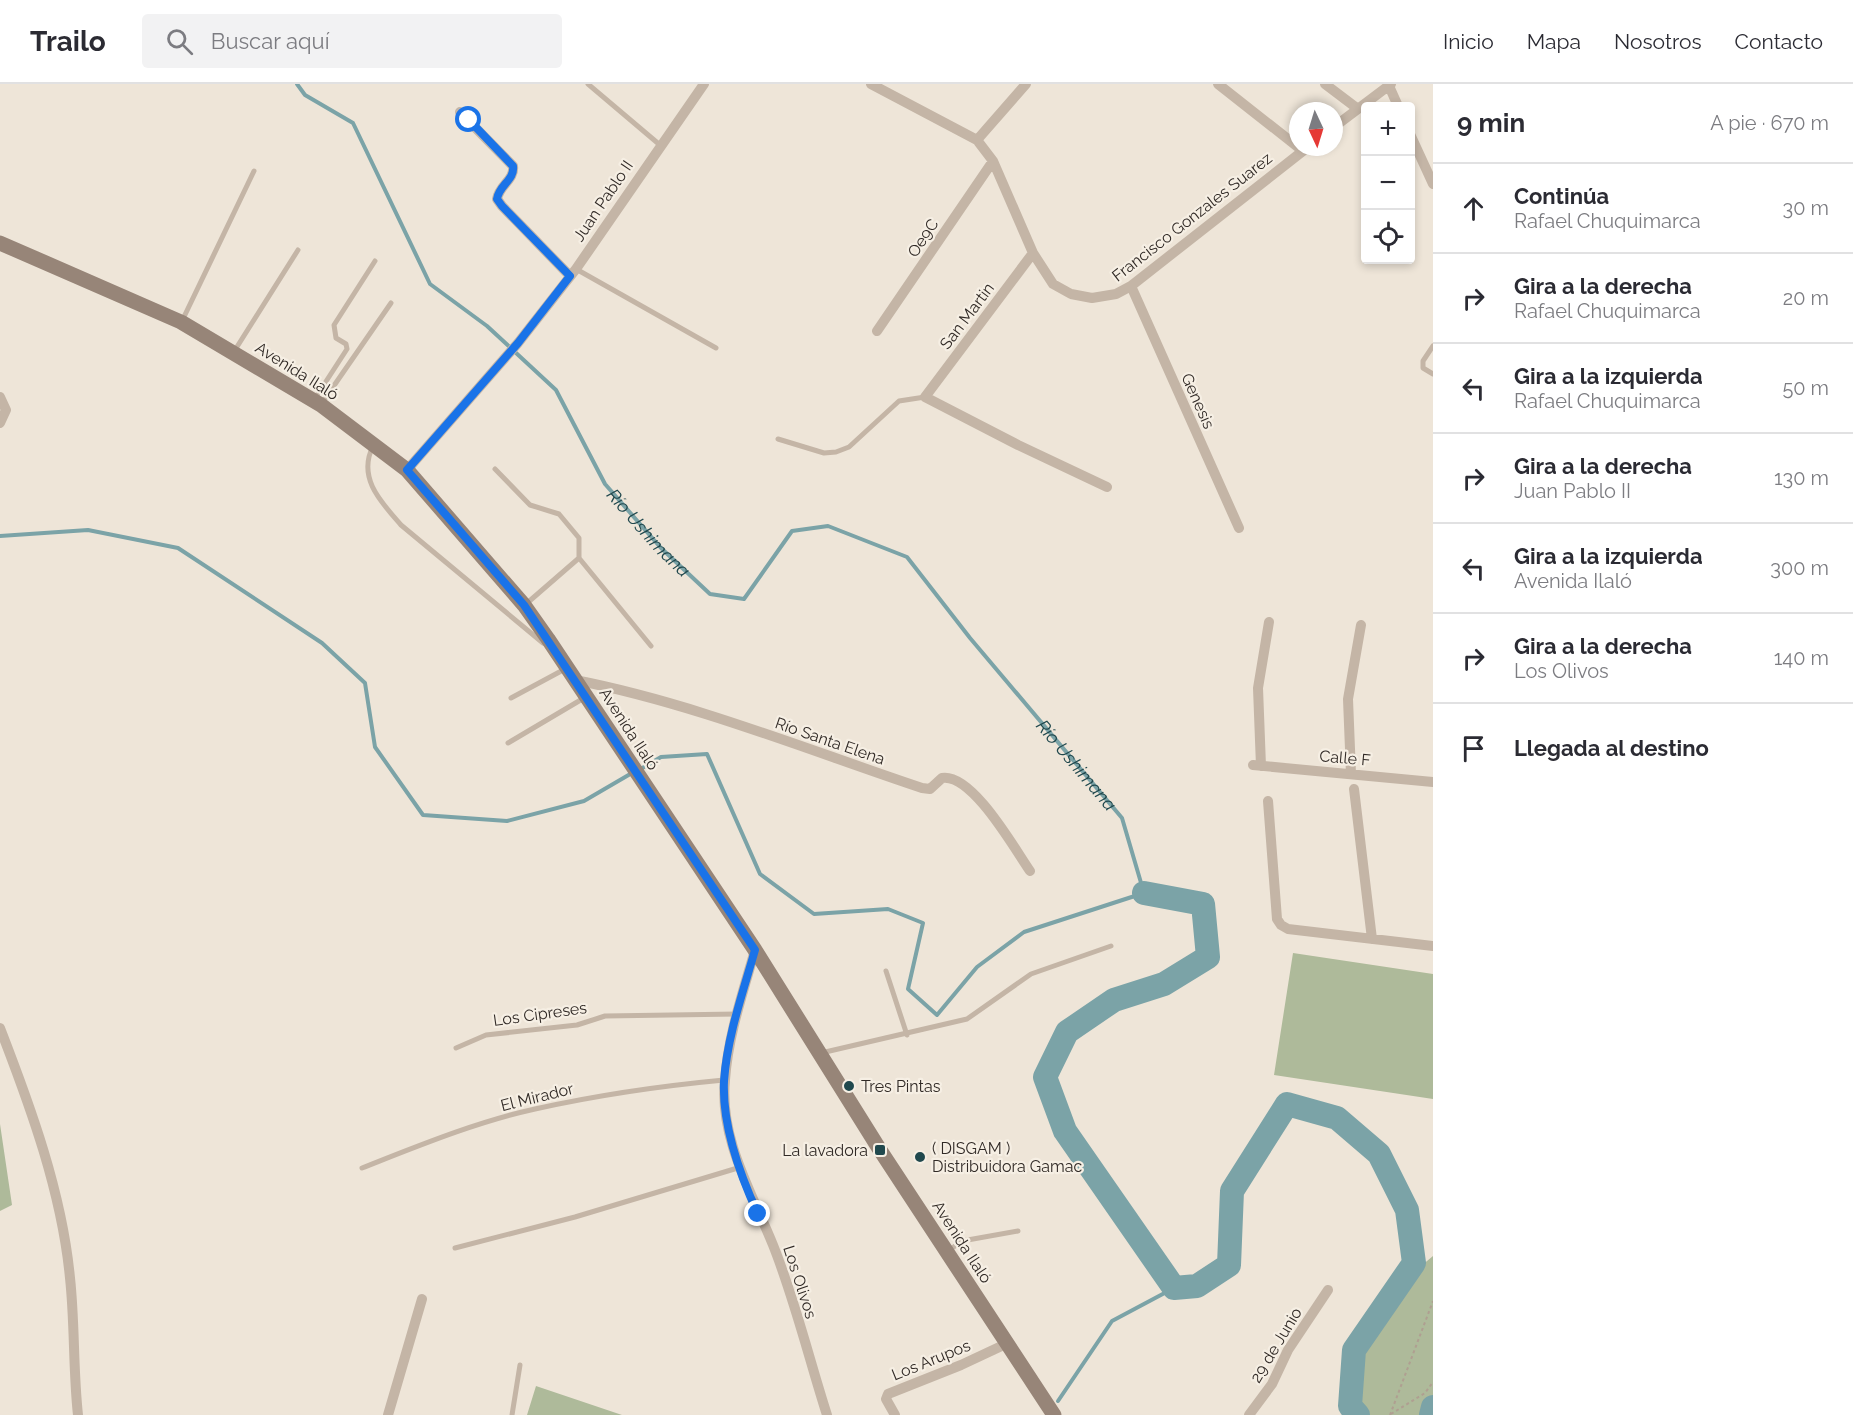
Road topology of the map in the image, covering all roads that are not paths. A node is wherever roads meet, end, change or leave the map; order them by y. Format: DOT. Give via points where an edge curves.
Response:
graph roads {
  1 [pos="588,84"];
  2 [pos="704,84"];
  3 [pos="871,84"];
  4 [pos="1026,84"];
  5 [pos="1218,84"];
  6 [pos="1325,84"];
  7 [pos="1390,85"];
  8 [pos="1396,102"];
  9 [pos="1358,109"];
  10 [pos="460,112"];
  11 [pos="1343,120"];
  12 [pos="1289,137"];
  13 [pos="977,140"];
  14 [pos="660,145"];
  15 [pos="1415,145"];
  16 [pos="1296,156"];
  17 [pos="993,161"];
  18 [pos="254,171"];
  19 [pos="1433,184"];
  20 [pos="0,243"];
  21 [pos="298,250"];
  22 [pos="1033,253"];
  23 [pos="375,261"];
  24 [pos="573,272"];
  25 [pos="1131,285"];
  26 [pos="391,303"];
  27 [pos="181,322"];
  28 [pos="877,331"];
  29 [pos="1433,346"];
  30 [pos="716,348"];
  31 [pos="233,353"];
  32 [pos="1433,374"];
  33 [pos="0,397"];
  34 [pos="925,397"];
  35 [pos="318,403"];
  36 [pos="0,423"];
  37 [pos="778,439"];
  38 [pos="373,446"];
  39 [pos="407,470"];
  40 [pos="495,470"];
  41 [pos="1107,487"];
  42 [pos="1239,528"];
  43 [pos="579,558"];
  44 [pos="524,605"];
  45 [pos="1269,622"];
  46 [pos="1361,625"];
  47 [pos="651,646"];
  48 [pos="567,668"];
  49 [pos="586,696"];
  50 [pos="511,698"];
  51 [pos="508,743"];
  52 [pos="1351,774"];
  53 [pos="1433,782"];
  54 [pos="1354,789"];
  55 [pos="1268,801"];
  56 [pos="1030,871"];
  57 [pos="1372,939"];
  58 [pos="1111,946"];
  59 [pos="1433,946"];
  60 [pos="755,950"];
  61 [pos="886,971"];
  62 [pos="737,1014"];
  63 [pos="0,1028"];
  64 [pos="907,1035"];
  65 [pos="456,1048"];
  66 [pos="821,1053"];
  67 [pos="724,1080"];
  68 [pos="741,1167"];
  69 [pos="362,1168"];
  70 [pos="1018,1231"];
  71 [pos="455,1248"];
  72 [pos="947,1252"];
  73 [pos="1328,1290"];
  74 [pos="422,1299"];
  75 [pos="1008,1343"];
  76 [pos="520,1365"];
  77 [pos="78,1415"];
  78 [pos="388,1415"];
  79 [pos="512,1415"];
  80 [pos="827,1415"];
  81 [pos="895,1415"];
  82 [pos="1054,1415"];
  83 [pos="1250,1415"];
  1 -- 14 [label="lane"];
  2 -- 14 [label="street, Juan Pablo II"];
  3 -- 13 [label="street, Francisco Gonzales Suarez"];
  4 -- 13 [label="street"];
  5 -- 12 [label="street"];
  6 -- 9 [label="street"];
  7 -- 8 [label="street"];
  7 -- 9 [label="street"];
  9 -- 11 [label="street"];
  10 -- 24 [label="street" via="513,166 513,176 497,199"];
  13 -- 17 [label="street, Francisco Gonzales Suarez"];
  14 -- 24 [label="street, Juan Pablo II"];
  15 -- 19 [label="street"];
  16 -- 25 [label="street, Francisco Gonzales Suarez"];
  17 -- 22 [label="street, Francisco Gonzales Suarez"];
  17 -- 28 [label="street, Oe9C"];
  18 -- 27 [label="lane"];
  20 -- 27 [label="main road, Avenida Ilaló"];
  21 -- 31 [label="lane"];
  22 -- 25 [label="street, Francisco Gonzales Suarez" via="1053,285 1071,294 1092,298 1116,294"];
  22 -- 34 [label="street, San Martin"];
  23 -- 35 [label="lane" via="334,325 336,338 347,349"];
  24 -- 30 [label="lane"];
  24 -- 39 [label="street, Juan Pablo II" via="518,343"];
  25 -- 42 [label="street, Genesis"];
  26 -- 35 [label="lane"];
  27 -- 31 [label="main road, Avenida Ilaló"];
  29 -- 32 [label="lane" via="1423,361 1423,368"];
  31 -- 35 [label="main road, Avenida Ilaló"];
  33 -- 36 [label="street" via="6,410"];
  34 -- 37 [label="lane" via="899,400 849,447 836,452 824,453"];
  34 -- 41 [label="street"];
  35 -- 38 [label="main road, Avenida Ilaló"];
  38 -- 39 [label="main road, Avenida Ilaló"];
  38 -- 48 [label="lane" via="367,467 374,494 401,525"];
  39 -- 44 [label="main road, Avenida Ilaló"];
  40 -- 43 [label="lane" via="530,505 559,514 579,538"];
  43 -- 44 [label="lane"];
  43 -- 47 [label="lane"];
  44 -- 48 [label="main road, Avenida Ilaló"];
  45 -- 52 [label="street, Calle F" via="1258,688 1257,765"];
  46 -- 52 [label="street" via="1348,699"];
  48 -- 49 [label="main road, Avenida Ilaló"];
  48 -- 50 [label="lane"];
  48 -- 56 [label="street, Río Santa Elena" via="922,788 930,789 942,778 956,778 973,791"];
  49 -- 51 [label="lane"];
  49 -- 60 [label="main road, Avenida Ilaló"];
  52 -- 53 [label="street, Calle F"];
  54 -- 57 [label="street"];
  55 -- 57 [label="street" via="1277,919 1281,925"];
  57 -- 59 [label="street"];
  58 -- 64 [label="lane" via="1031,974 967,1019"];
  60 -- 62 [label="street, Los Olivos"];
  60 -- 66 [label="main road, Avenida Ilaló"];
  61 -- 64 [label="lane"];
  62 -- 65 [label="lane, Los Cipreses" via="605,1016 577,1025 486,1035"];
  62 -- 67 [label="street, Los Olivos"];
  63 -- 77 [label="street" via="37,1134 60,1219 70,1278"];
  64 -- 66 [label="lane"];
  66 -- 72 [label="main road, Avenida Ilaló"];
  67 -- 68 [label="street, Los Olivos" via="726,1115"];
  67 -- 69 [label="lane, El Mirador" via="651,1087 533,1109"];
  68 -- 71 [label="lane"];
  68 -- 80 [label="street, Los Olivos" via="749,1195 776,1254"];
  70 -- 72 [label="lane" via="962,1240"];
  72 -- 75 [label="main road, Avenida Ilaló"];
  73 -- 83 [label="street, 29 de Junio"];
  74 -- 78 [label="street"];
  75 -- 81 [label="street, Los Arupos" via="888,1394 886,1399"];
  75 -- 82 [label="main road, Avenida Ilaló"];
  76 -- 79 [label="lane"];
}
